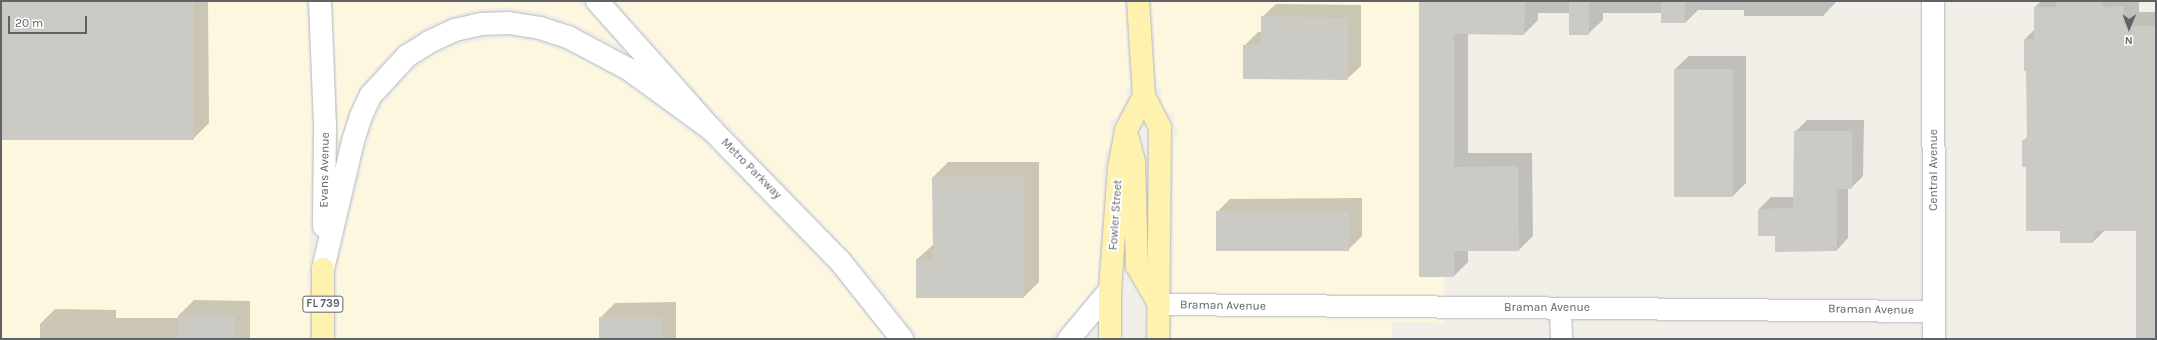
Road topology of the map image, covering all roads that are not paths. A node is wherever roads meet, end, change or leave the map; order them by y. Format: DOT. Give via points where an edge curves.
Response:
graph roads {
  1 [pos="320,1"];
  2 [pos="597,1"];
  3 [pos="1138,1"];
  4 [pos="1934,1"];
  5 [pos="1144,96"];
  6 [pos="712,130"];
  7 [pos="1126,130"];
  8 [pos="323,269"];
  9 [pos="1110,290"];
  10 [pos="1160,304"];
  11 [pos="1560,308"];
  12 [pos="1934,310"];
  13 [pos="323,339"];
  14 [pos="902,339"];
  15 [pos="1069,339"];
  16 [pos="1110,339"];
  17 [pos="1158,339"];
  18 [pos="1561,339"];
  19 [pos="1934,339"];
  1 -- 8 [label="main road, Evans Avenue / FL 739" via="325,125"];
  2 -- 6 [label="main road, Metro Parkway"];
  3 -- 5 [label="main road"];
  4 -- 12 [label="main road, Central Avenue"];
  5 -- 7 [label="main road, Fowler Street"];
  5 -- 10 [label="main road" via="1160,128"];
  6 -- 8 [label="main road" via="630,70 568,37 540,28 509,23 482,24 455,30 407,56 371,95 353,141"];
  6 -- 14 [label="main road, Metro Parkway" via="840,261"];
  7 -- 9 [label="main road, Fowler Street" via="1119,167"];
  7 -- 10 [label="main road" via="1134,161 1137,266"];
  8 -- 13 [label="main road, Evans Avenue / FL 739"];
  9 -- 15 [label="main road"];
  9 -- 16 [label="main road, Fowler Street"];
  10 -- 11 [label="street, Braman Avenue"];
  10 -- 17 [label="main road"];
  11 -- 12 [label="street, Braman Avenue"];
  11 -- 18 [label="street"];
  12 -- 19 [label="main road, Central Avenue"];
}
